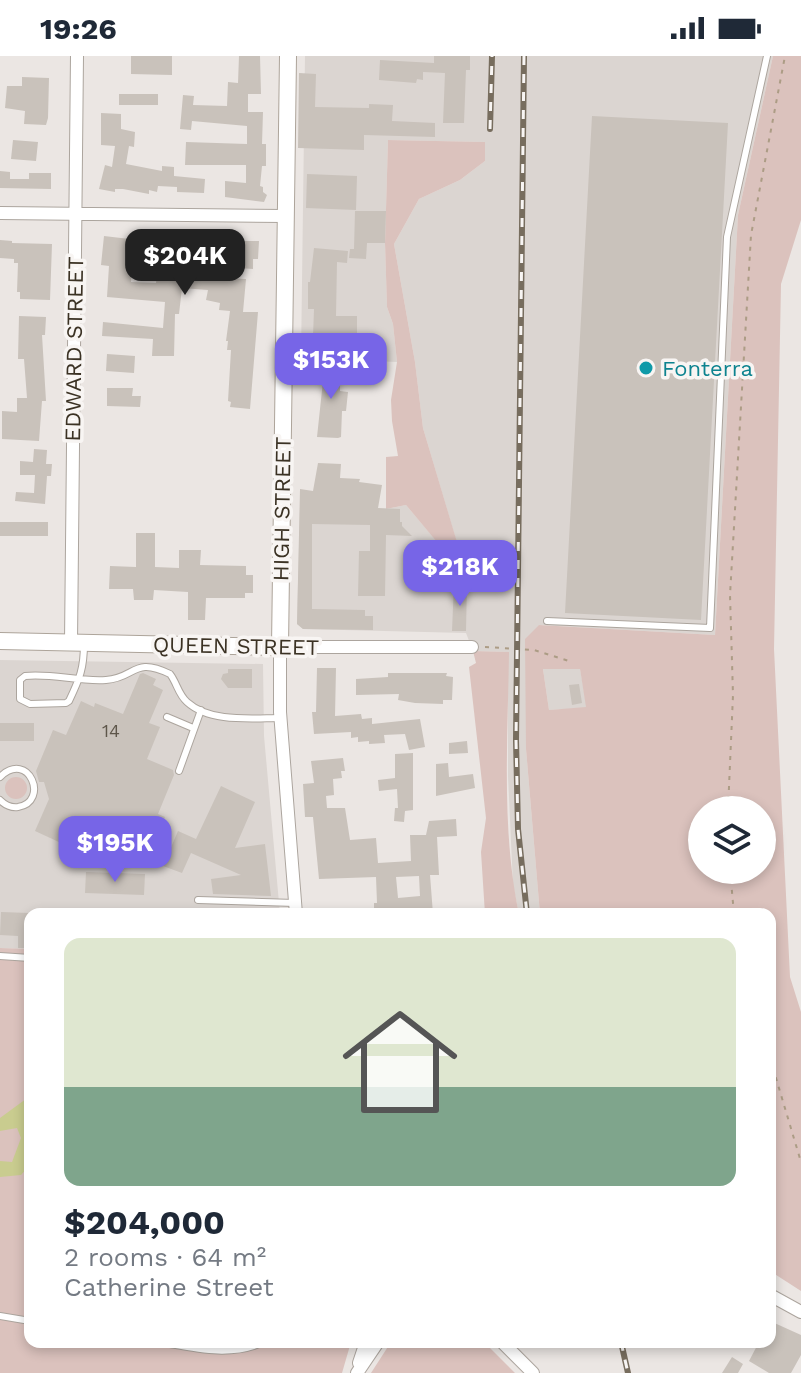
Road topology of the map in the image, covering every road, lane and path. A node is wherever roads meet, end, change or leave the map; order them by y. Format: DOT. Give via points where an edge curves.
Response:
graph roads {
  1 [pos="77,56"];
  2 [pos="288,56"];
  3 [pos="767,56"];
  4 [pos="785,56"];
  5 [pos="0,213"];
  6 [pos="75,214"];
  7 [pos="285,216"];
  8 [pos="547,621"];
  9 [pos="0,641"];
  10 [pos="78,643"];
  11 [pos="280,647"];
  12 [pos="472,647"];
  13 [pos="572,662"];
  14 [pos="80,678"];
  15 [pos="201,710"];
  16 [pos="167,717"];
  17 [pos="281,718"];
  18 [pos="193,728"];
  19 [pos="179,771"];
  20 [pos="0,777"];
  21 [pos="729,796"];
  22 [pos="0,800"];
  23 [pos="731,884"];
  24 [pos="198,900"];
  25 [pos="285,908"];
  26 [pos="296,908"];
  27 [pos="733,908"];
  28 [pos="0,956"];
  29 [pos="24,958"];
  30 [pos="776,1078"];
  31 [pos="801,1162"];
  32 [pos="776,1298"];
  33 [pos="801,1312"];
  34 [pos="0,1316"];
  35 [pos="24,1320"];
  36 [pos="205,1348"];
  37 [pos="245,1348"];
  38 [pos="364,1348"];
  39 [pos="374,1348"];
  40 [pos="508,1348"];
  41 [pos="356,1373"];
  42 [pos="533,1373"];
  1 -- 6 [label="street, EDWARD STREET"];
  2 -- 7 [label="street, HIGH STREET"];
  3 -- 8 [label="lane" via="727,237 710,628"];
  4 -- 21 [label="path" via="751,235 730,595"];
  5 -- 6 [label="street"];
  6 -- 7 [label="street"];
  6 -- 10 [label="street, EDWARD STREET"];
  7 -- 11 [label="street, HIGH STREET"];
  9 -- 10 [label="street, QUEEN STREET"];
  10 -- 11 [label="street, QUEEN STREET"];
  10 -- 14 [label="lane" via="84,665"];
  11 -- 12 [label="street, QUEEN STREET"];
  11 -- 17 [label="street, HIGH STREET"];
  12 -- 13 [label="path" via="534,650"];
  14 -- 14 [label="lane" via="66,703 30,704 20,699 20,680 25,676"];
  14 -- 15 [label="lane" via="118,678 140,666 160,669 174,678 185,701"];
  15 -- 17 [label="lane"];
  15 -- 18 [label="lane"];
  16 -- 18 [label="lane"];
  17 -- 26 [label="street, HIGH STREET"];
  18 -- 19 [label="lane"];
  20 -- 22 [label="lane" via="23,771 34,790 29,802 17,807"];
  23 -- 27 [label="path"];
  24 -- 25 [label="lane"];
  28 -- 29 [label="lane"];
  30 -- 31 [label="path"];
  32 -- 33 [label="street"];
  34 -- 35 [label="lane"];
  36 -- 37 [label="lane"];
  38 -- 41 [label="street"];
  39 -- 41 [label="street"];
  40 -- 42 [label="street"];
}
